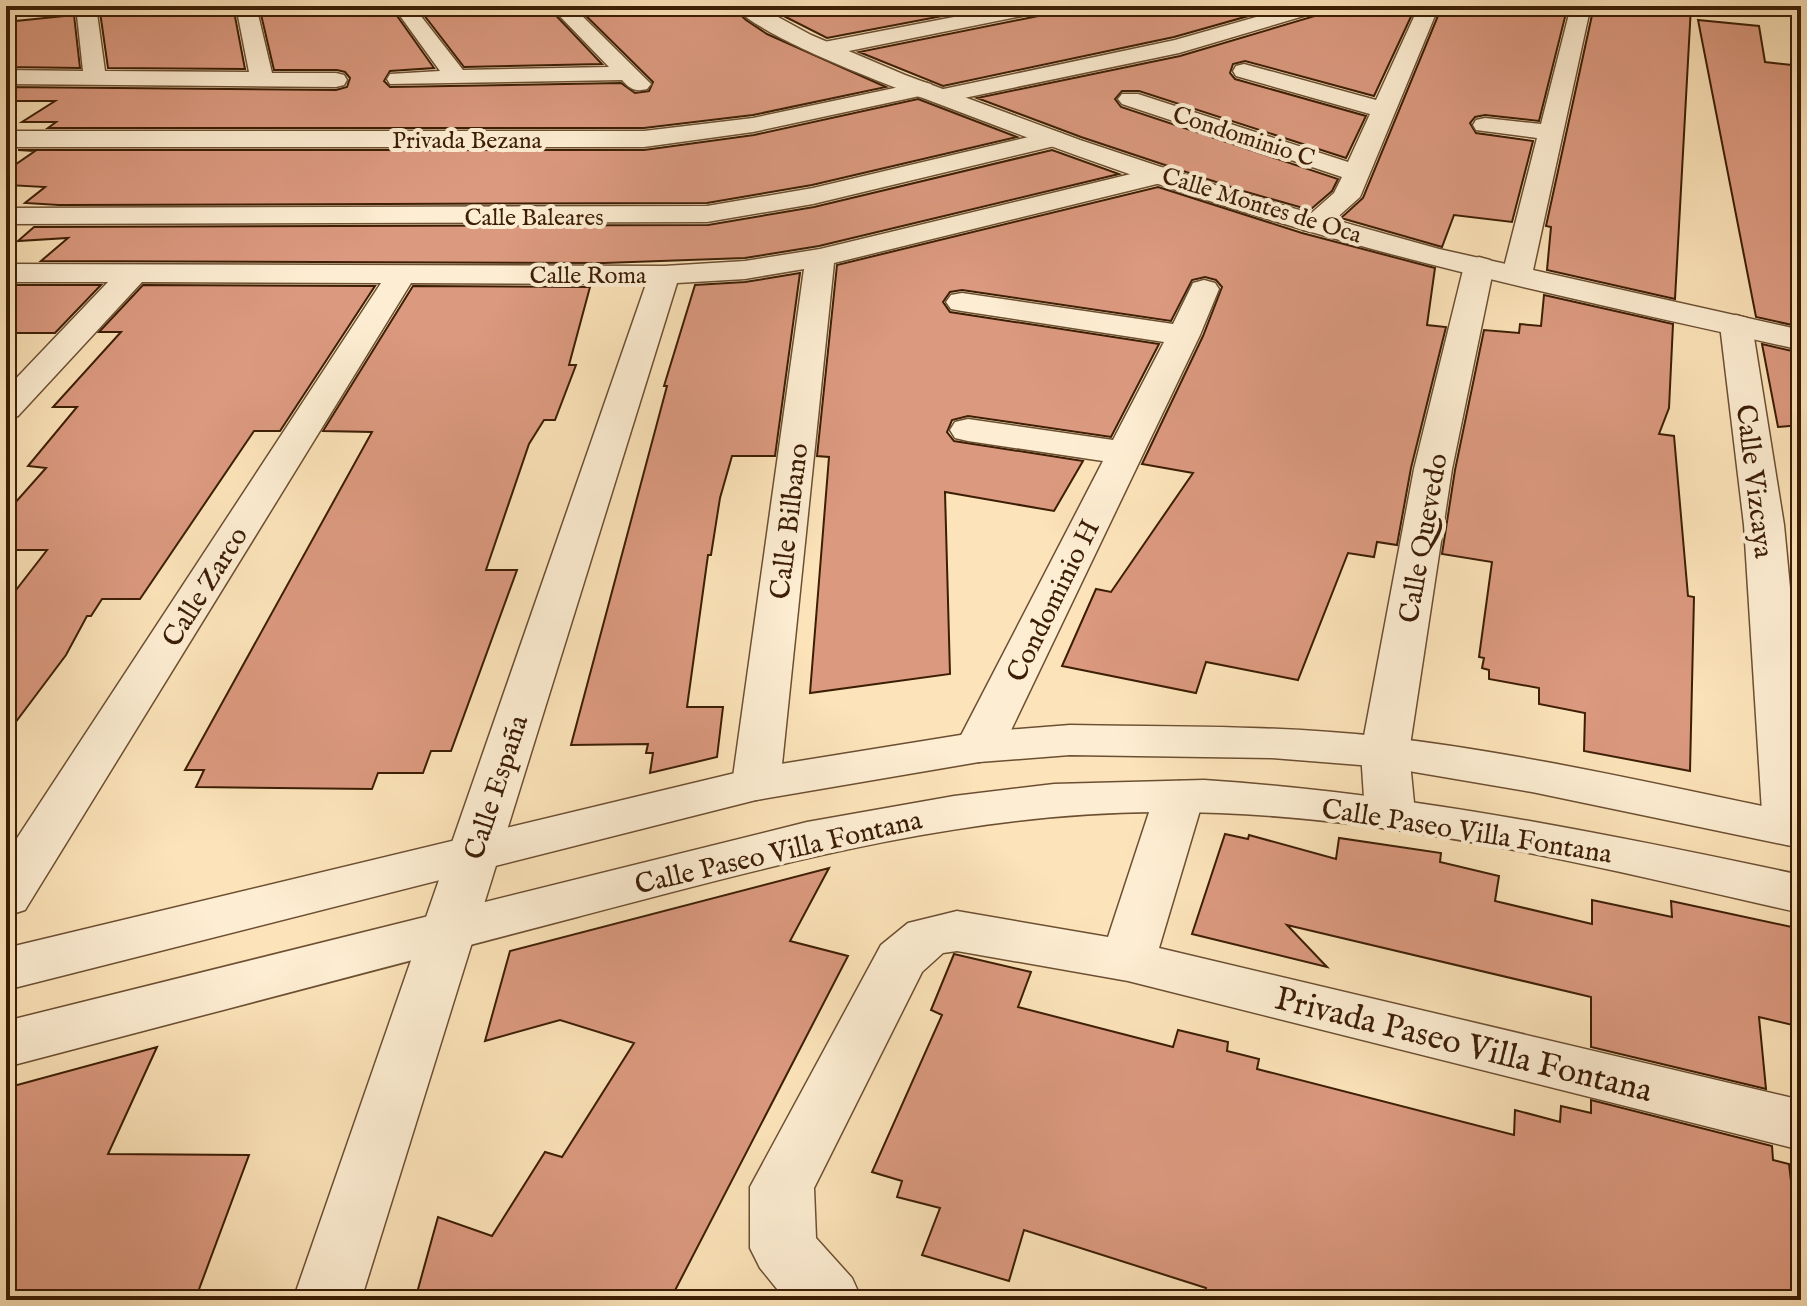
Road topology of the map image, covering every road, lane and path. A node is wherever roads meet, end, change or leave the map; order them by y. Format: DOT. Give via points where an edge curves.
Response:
graph roads {
  1 [pos="86,6"];
  2 [pos="246,6"];
  3 [pos="403,6"];
  4 [pos="560,6"];
  5 [pos="744,6"];
  6 [pos="1042,6"];
  7 [pos="1317,6"];
  8 [pos="1429,6"];
  9 [pos="1797,6"];
  10 [pos="1579,14"];
  11 [pos="1801,24"];
  12 [pos="824,49"];
  13 [pos="1244,71"];
  14 [pos="6,77"];
  15 [pos="95,78"];
  16 [pos="262,78"];
  17 [pos="457,78"];
  18 [pos="398,79"];
  19 [pos="336,80"];
  20 [pos="931,93"];
  21 [pos="1130,99"];
  22 [pos="1384,110"];
  23 [pos="1485,125"];
  24 [pos="1549,132"];
  25 [pos="6,139"];
  26 [pos="1054,139"];
  27 [pos="1357,173"];
  28 [pos="1160,175"];
  29 [pos="6,216"];
  30 [pos="1313,224"];
  31 [pos="820,258"];
  32 [pos="1479,266"];
  33 [pos="6,273"];
  34 [pos="134,273"];
  35 [pos="402,274"];
  36 [pos="664,275"];
  37 [pos="1517,275"];
  38 [pos="1204,289"];
  39 [pos="962,302"];
  40 [pos="1736,325"];
  41 [pos="1184,335"];
  42 [pos="1801,340"];
  43 [pos="6,409"];
  44 [pos="968,430"];
  45 [pos="1125,453"];
  46 [pos="979,747"];
  47 [pos="1385,752"];
  48 [pos="756,784"];
  49 [pos="1179,797"];
  50 [pos="1390,813"];
  51 [pos="1794,830"];
  52 [pos="472,855"];
  53 [pos="1801,894"];
  54 [pos="6,897"];
  55 [pos="448,930"];
  56 [pos="1128,961"];
  57 [pos="6,969"];
  58 [pos="6,1044"];
  59 [pos="1801,1125"];
  60 [pos="327,1300"];
  61 [pos="828,1300"];
  1 -- 15 [label="street"];
  2 -- 16 [label="street"];
  3 -- 17 [label="street"];
  4 -- 17 [label="street" via="636,80"];
  5 -- 12 [label="street, Calle Montes de Oca"];
  6 -- 12 [label="street"];
  7 -- 20 [label="street, Privada Bezana" via="1129,58"];
  8 -- 22 [label="street"];
  9 -- 11 [label="lane"];
  10 -- 24 [label="street"];
  12 -- 20 [label="street, Calle Montes de Oca"];
  13 -- 22 [label="street"];
  14 -- 15 [label="street"];
  15 -- 16 [label="street"];
  16 -- 19 [label="street"];
  17 -- 18 [label="street"];
  20 -- 25 [label="street, Privada Bezana" via="644,139"];
  20 -- 26 [label="street, Calle Montes de Oca"];
  21 -- 27 [label="street, Condominio C"];
  22 -- 27 [label="street"];
  23 -- 24 [label="street"];
  24 -- 37 [label="street"];
  26 -- 28 [label="street, Calle Montes de Oca"];
  26 -- 29 [label="street, Calle Baleares" via="813,196 707,214"];
  27 -- 30 [label="street" via="1346,197"];
  28 -- 30 [label="street, Calle Montes de Oca"];
  28 -- 31 [label="street, Calle Roma"];
  30 -- 32 [label="street, Calle Montes de Oca"];
  31 -- 36 [label="street, Calle Roma"];
  31 -- 48 [label="street, Calle Bilbano"];
  32 -- 37 [label="street, Calle Montes de Oca"];
  32 -- 47 [label="street, Calle Quevedo" via="1433,469"];
  33 -- 34 [label="street, Calle Roma"];
  34 -- 35 [label="street, Calle Roma"];
  34 -- 43 [label="street"];
  35 -- 36 [label="street, Calle Roma"];
  35 -- 54 [label="street, Calle Zarco"];
  36 -- 52 [label="street, Calle España"];
  37 -- 40 [label="street, Calle Montes de Oca"];
  38 -- 41 [label="street, Condominio H"];
  39 -- 41 [label="street"];
  40 -- 42 [label="street, Calle Montes de Oca"];
  40 -- 51 [label="street, Calle Vizcaya" via="1764,525"];
  41 -- 45 [label="street, Condominio H"];
  44 -- 45 [label="street"];
  45 -- 46 [label="street, Condominio H"];
  46 -- 47 [label="street" via="1156,739"];
  46 -- 48 [label="street"];
  47 -- 50 [label="street, Calle Quevedo"];
  47 -- 51 [label="street"];
  48 -- 52 [label="street"];
  49 -- 50 [label="street, Calle Paseo Villa Fontana"];
  49 -- 55 [label="street, Calle Paseo Villa Fontana" via="1013,805 910,819 792,842"];
  49 -- 56 [label="street"];
  50 -- 53 [label="street, Calle Paseo Villa Fontana" via="1519,833"];
  52 -- 55 [label="street, Calle España"];
  52 -- 57 [label="street"];
  55 -- 58 [label="street, Calle Paseo Villa Fontana"];
  55 -- 60 [label="street, Calle España"];
  56 -- 59 [label="street, Privada Paseo Villa Fontana"];
  56 -- 61 [label="street, Privada Paseo Villa Fontana" via="957,931 927,937 901,959 782,1187 783,1248"];
}
